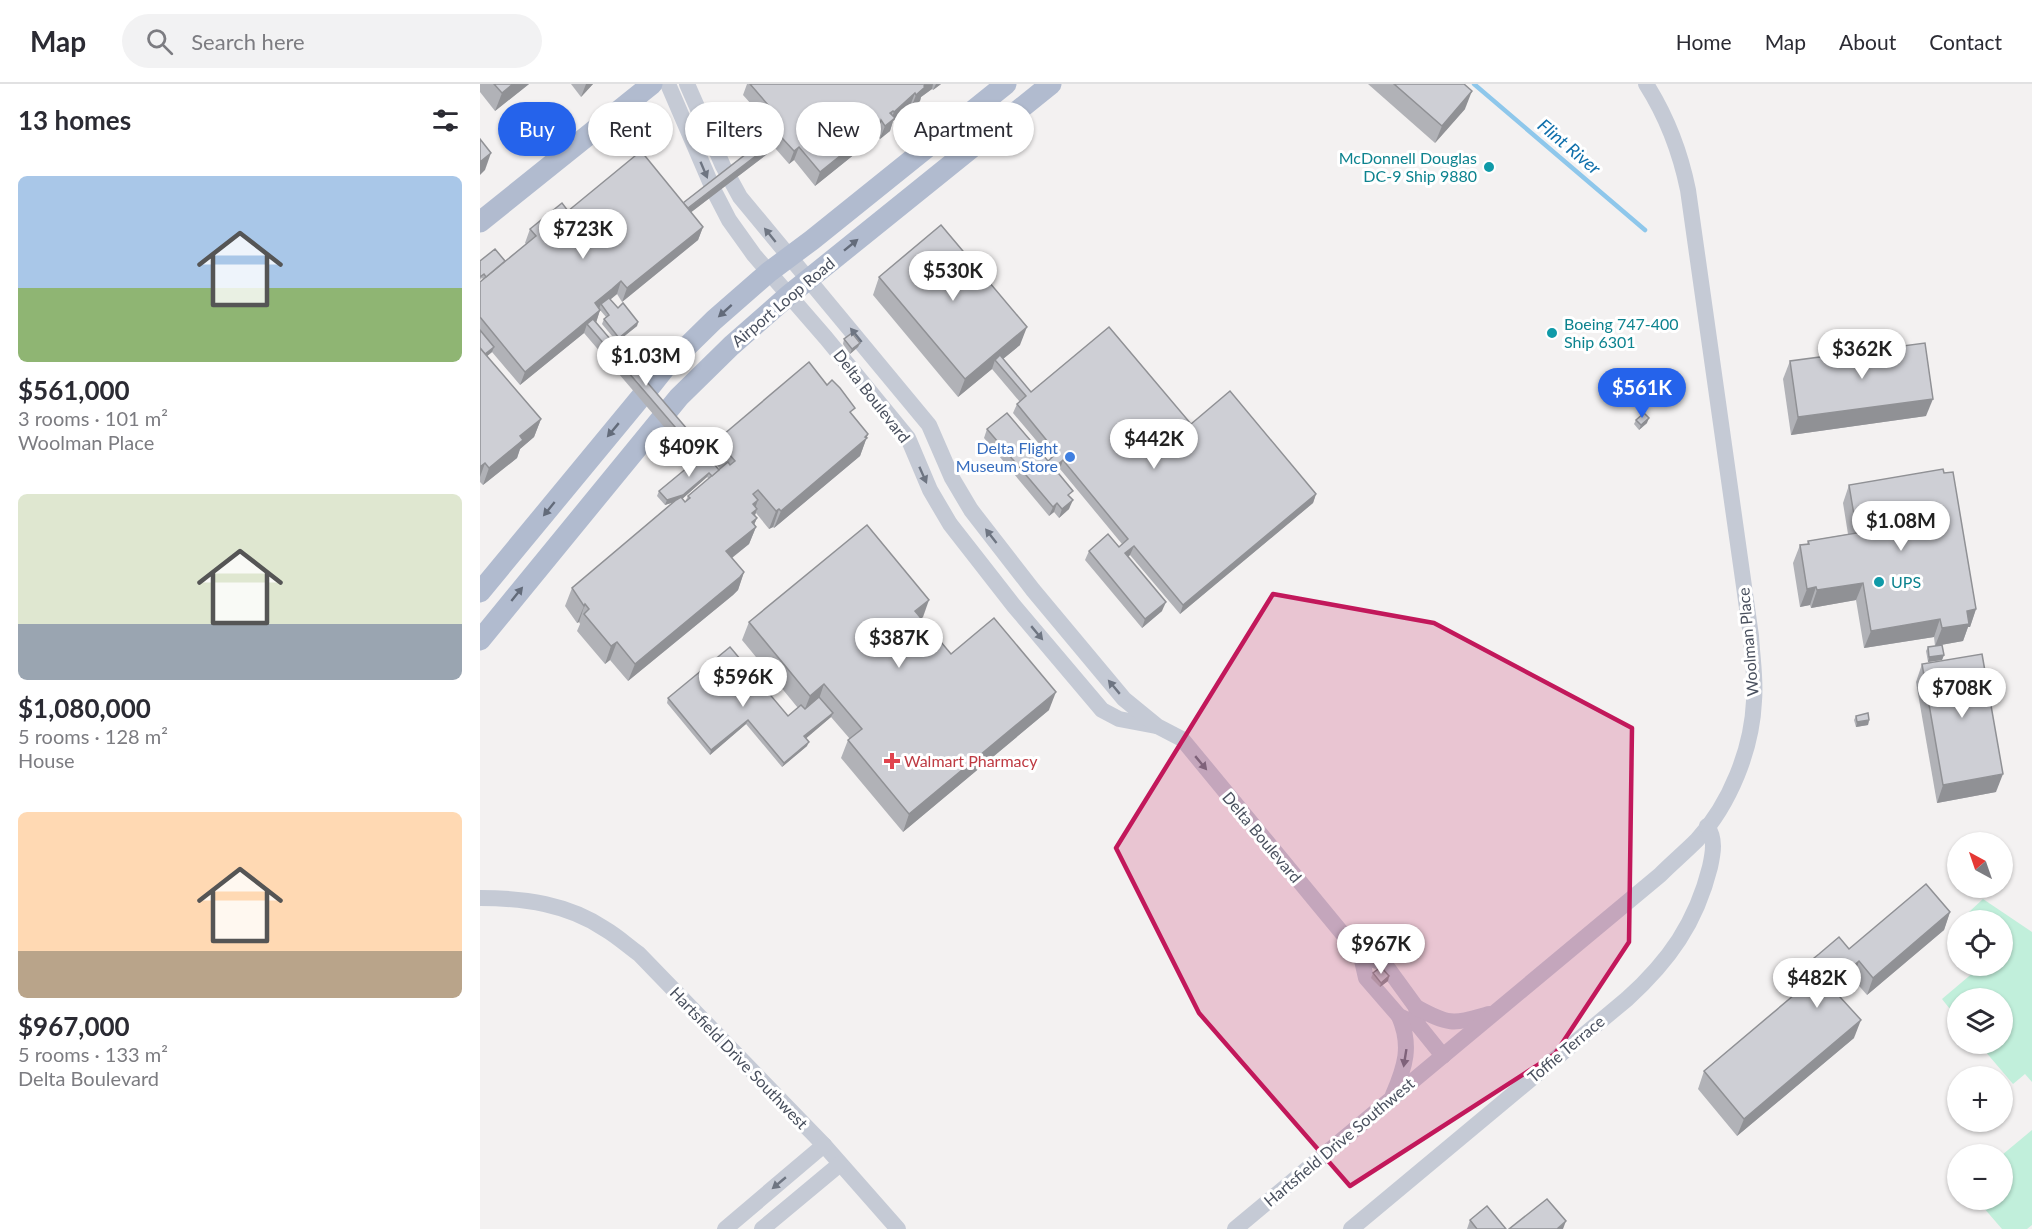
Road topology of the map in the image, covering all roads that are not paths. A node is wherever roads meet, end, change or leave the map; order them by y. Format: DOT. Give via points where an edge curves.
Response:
graph roads {
  1 [pos="652,84"];
  2 [pos="668,84"];
  3 [pos="687,84"];
  4 [pos="1006,84"];
  5 [pos="1051,84"];
  6 [pos="1646,84"];
  7 [pos="480,222"];
  8 [pos="789,256"];
  9 [pos="769,272"];
  10 [pos="808,279"];
  11 [pos="789,295"];
  12 [pos="480,592"];
  13 [pos="480,640"];
  14 [pos="1157,726"];
  15 [pos="1707,826"];
  16 [pos="480,898"];
  17 [pos="1361,956"];
  18 [pos="1416,1007"];
  19 [pos="1493,1013"];
  20 [pos="1398,1016"];
  21 [pos="1418,1025"];
  22 [pos="1443,1056"];
  23 [pos="1392,1098"];
  24 [pos="824,1145"];
  25 [pos="840,1164"];
  26 [pos="725,1229"];
  27 [pos="762,1229"];
  28 [pos="898,1229"];
  29 [pos="1235,1229"];
  30 [pos="1351,1229"];
  1 -- 7 [label="main road"];
  2 -- 9 [label="street, Delta Boulevard, one-way" via="719,201 735,229"];
  8 -- 3 [label="street, Delta Boulevard, one-way" via="740,197"];
  4 -- 8 [label="main road, Airport Loop Road"];
  10 -- 5 [label="main road, Airport Loop Road, one-way"];
  6 -- 15 [label="street, Woolman Place" via="1669,126 1685,174 1751,636 1752,723 1733,784"];
  8 -- 9 [label="main road, Airport Loop Road"];
  8 -- 10 [label="street, Delta Boulevard"];
  9 -- 11 [label="street, Delta Boulevard"];
  9 -- 12 [label="main road, Airport Loop Road, one-way" via="665,368"];
  10 -- 11 [label="main road, Airport Loop Road"];
  14 -- 10 [label="street, Delta Boulevard, one-way" via="1124,699 1033,590 971,510 929,425"];
  13 -- 11 [label="main road, Airport Loop Road, one-way" via="679,398"];
  11 -- 14 [label="street, Delta Boulevard, one-way" via="908,438 930,490 950,524 1102,710 1119,719"];
  14 -- 17 [label="street, Delta Boulevard, one-way" via="1182,739"];
  15 -- 19 [label="street, Woolman Place" via="1660,875"];
  15 -- 30 [label="street, Toffie Terrace" via="1712,832 1713,847 1700,903 1658,969"];
  16 -- 24 [label="street, Hartsfield Drive Southwest" via="511,898 563,908 604,928 639,954"];
  17 -- 18 [label="street, Delta Boulevard" via="1384,963"];
  17 -- 20 [label="street, Delta Boulevard" via="1366,978"];
  18 -- 19 [label="street" via="1451,1023"];
  18 -- 21 [label="street, Delta Boulevard"];
  19 -- 22 [label="street, Woolman Place"];
  20 -- 21 [label="street, Delta Boulevard"];
  20 -- 23 [label="street, one-way" via="1406,1032 1407,1055"];
  21 -- 22 [label="street, Delta Boulevard"];
  22 -- 23 [label="street, Hartsfield Drive Southwest"];
  23 -- 29 [label="street, Hartsfield Drive Southwest"];
  24 -- 25 [label="street, Hartsfield Drive Southwest"];
  24 -- 26 [label="street, one-way"];
  25 -- 27 [label="street"];
  25 -- 28 [label="street, Hartsfield Drive Southwest"];
}
